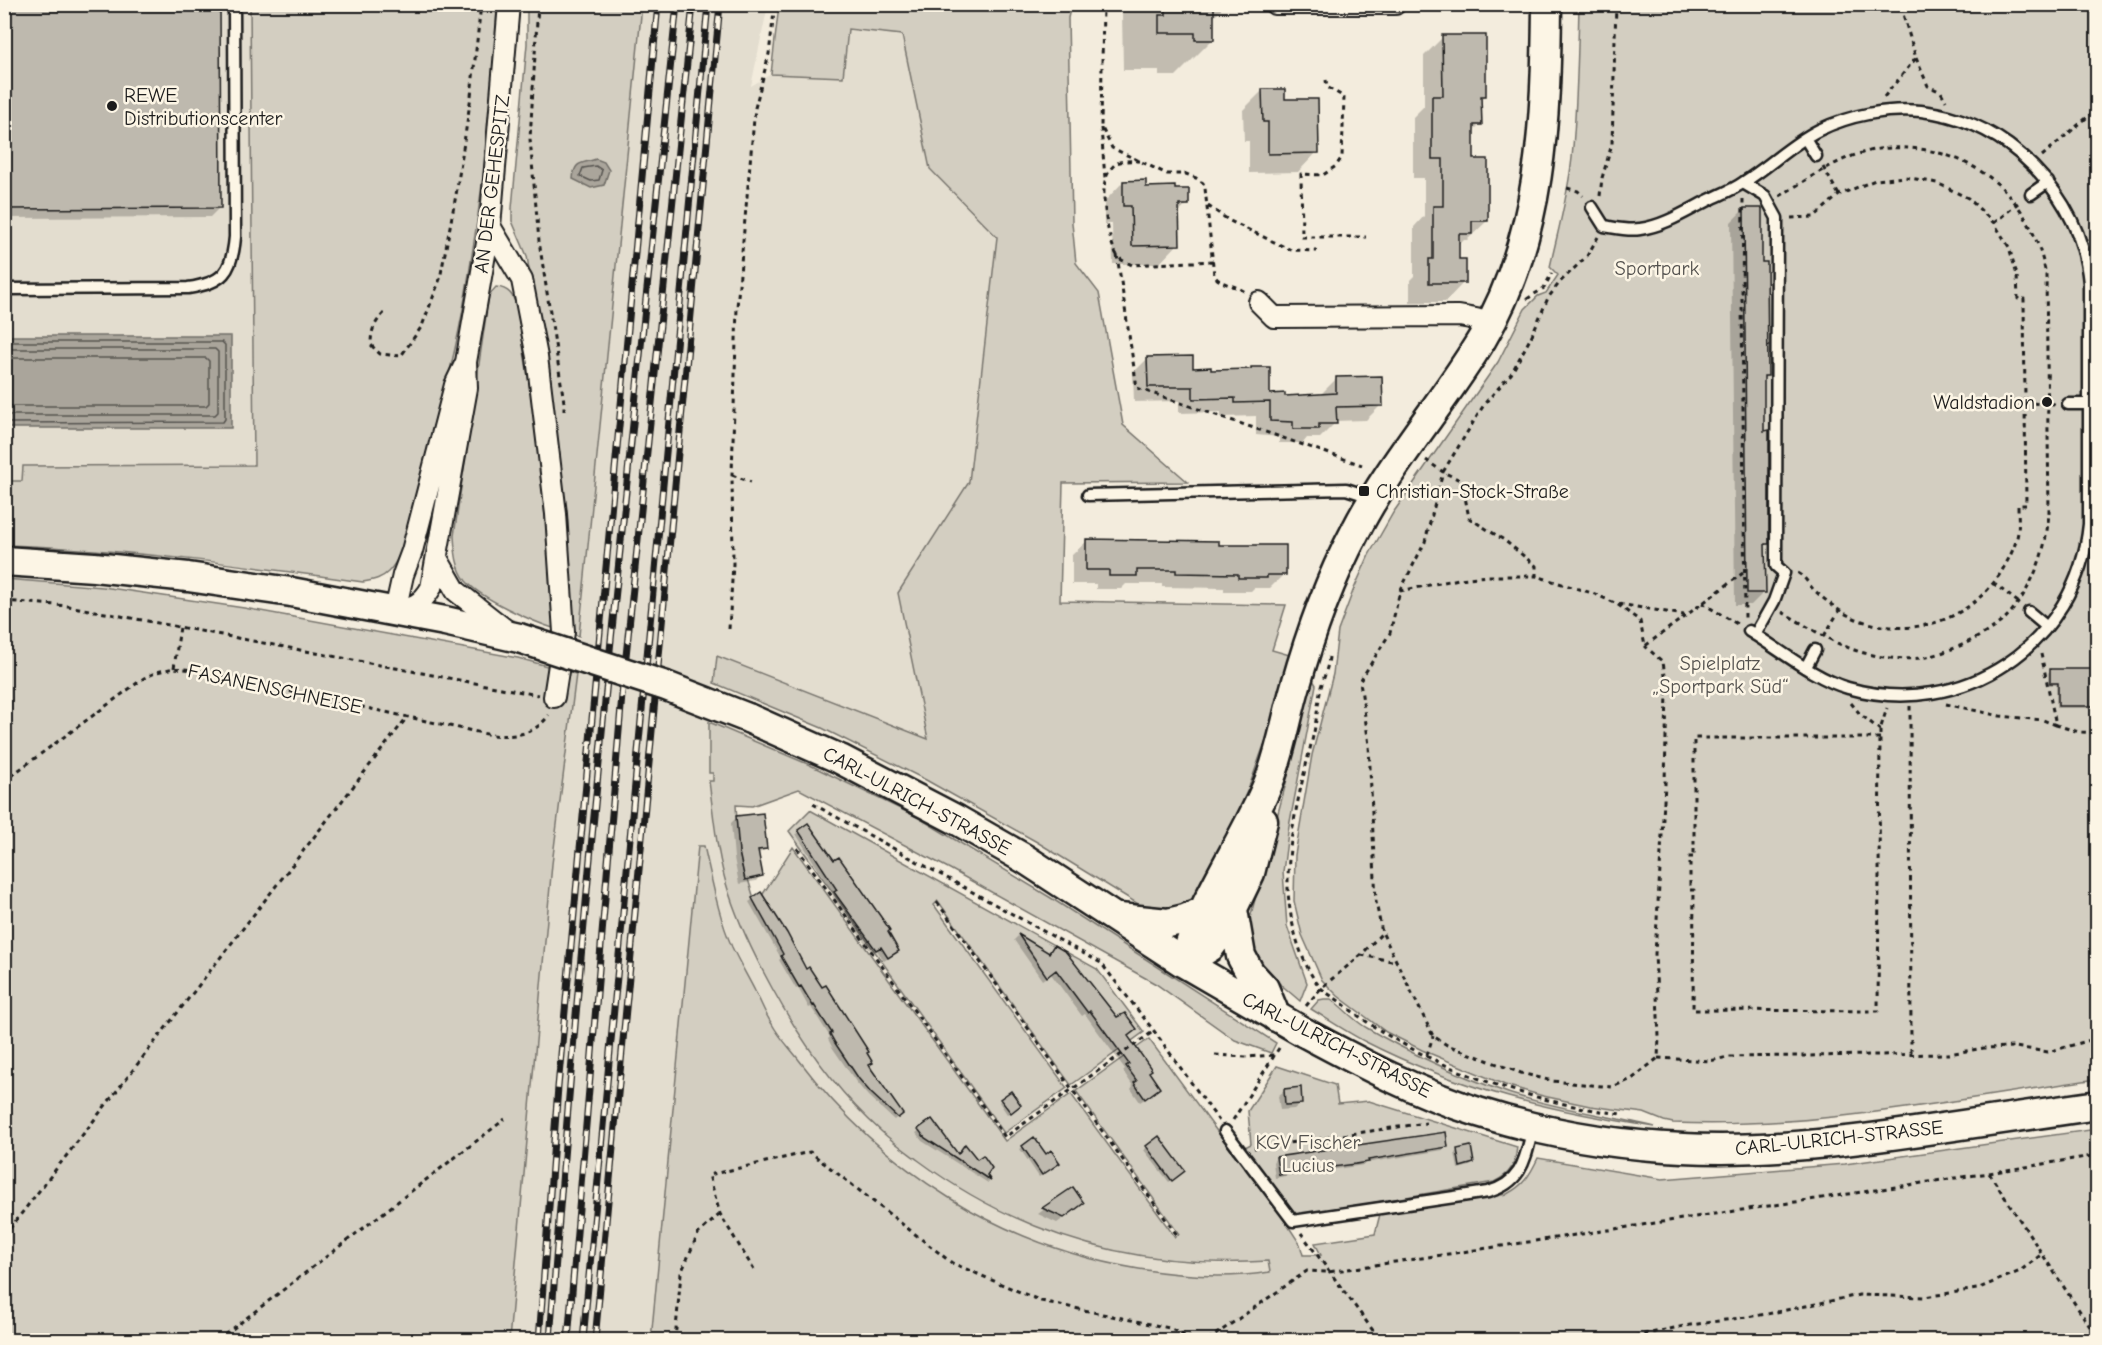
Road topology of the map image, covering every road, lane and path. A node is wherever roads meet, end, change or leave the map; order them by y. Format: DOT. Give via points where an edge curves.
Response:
graph roads {
  1 [pos="234,4"];
  2 [pos="481,4"];
  3 [pos="508,4"];
  4 [pos="538,4"];
  5 [pos="775,4"];
  6 [pos="1103,4"];
  7 [pos="1275,4"];
  8 [pos="1395,4"];
  9 [pos="1547,4"];
  10 [pos="1616,4"];
  11 [pos="1900,4"];
  12 [pos="1916,58"];
  13 [pos="1326,80"];
  14 [pos="2097,108"];
  15 [pos="1870,114"];
  16 [pos="1954,117"];
  17 [pos="1101,126"];
  18 [pos="1804,138"];
  19 [pos="1142,161"];
  20 [pos="1821,163"];
  21 [pos="2032,165"];
  22 [pos="1105,178"];
  23 [pos="2048,182"];
  24 [pos="1743,183"];
  25 [pos="1568,188"];
  26 [pos="2031,194"];
  27 [pos="1839,195"];
  28 [pos="1776,198"];
  29 [pos="2019,203"];
  30 [pos="1208,206"];
  31 [pos="1594,211"];
  32 [pos="1777,218"];
  33 [pos="1994,222"];
  34 [pos="490,226"];
  35 [pos="1604,226"];
  36 [pos="1366,237"];
  37 [pos="1317,251"];
  38 [pos="1117,255"];
  39 [pos="1213,261"];
  40 [pos="1552,273"];
  41 [pos="4,289"];
  42 [pos="1525,301"];
  43 [pos="1259,302"];
  44 [pos="384,313"];
  45 [pos="1490,325"];
  46 [pos="466,362"];
  47 [pos="2024,404"];
  48 [pos="2048,404"];
  49 [pos="2053,404"];
  50 [pos="2068,404"];
  51 [pos="2094,404"];
  52 [pos="563,424"];
  53 [pos="1409,448"];
  54 [pos="1362,465"];
  55 [pos="1443,472"];
  56 [pos="732,475"];
  57 [pos="751,482"];
  58 [pos="1088,495"];
  59 [pos="1374,498"];
  60 [pos="437,558"];
  61 [pos="4,561"];
  62 [pos="1743,573"];
  63 [pos="1784,573"];
  64 [pos="1536,576"];
  65 [pos="1993,583"];
  66 [pos="1400,591"];
  67 [pos="2015,600"];
  68 [pos="4,601"];
  69 [pos="1701,603"];
  70 [pos="1617,604"];
  71 [pos="1775,608"];
  72 [pos="1839,610"];
  73 [pos="395,611"];
  74 [pos="2029,612"];
  75 [pos="1685,615"];
  76 [pos="180,627"];
  77 [pos="2047,627"];
  78 [pos="729,629"];
  79 [pos="1752,633"];
  80 [pos="516,637"];
  81 [pos="1823,638"];
  82 [pos="2037,640"];
  83 [pos="1645,646"];
  84 [pos="1330,650"];
  85 [pos="1815,650"];
  86 [pos="1806,667"];
  87 [pos="174,668"];
  88 [pos="1837,684"];
  89 [pos="1892,695"];
  90 [pos="1910,695"];
  91 [pos="549,697"];
  92 [pos="408,716"];
  93 [pos="539,724"];
  94 [pos="2056,725"];
  95 [pos="1880,730"];
  96 [pos="2097,733"];
  97 [pos="1880,738"];
  98 [pos="4,781"];
  99 [pos="1268,783"];
  100 [pos="813,804"];
  101 [pos="797,848"];
  102 [pos="937,902"];
  103 [pos="1233,910"];
  104 [pos="1204,911"];
  105 [pos="1117,918"];
  106 [pos="1382,933"];
  107 [pos="1361,955"];
  108 [pos="1397,962"];
  109 [pos="1184,963"];
  110 [pos="1321,988"];
  111 [pos="1306,1005"];
  112 [pos="1285,1029"];
  113 [pos="1154,1030"];
  114 [pos="1432,1036"];
  115 [pos="2097,1038"];
  116 [pos="1911,1054"];
  117 [pos="1215,1055"];
  118 [pos="1275,1055"];
  119 [pos="1427,1055"];
  120 [pos="1658,1058"];
  121 [pos="1072,1090"];
  122 [pos="2097,1105"];
  123 [pos="1622,1114"];
  124 [pos="505,1119"];
  125 [pos="1426,1123"];
  126 [pos="1533,1127"];
  127 [pos="1225,1131"];
  128 [pos="1240,1150"];
  129 [pos="2097,1155"];
  130 [pos="1989,1173"];
  131 [pos="720,1214"];
  132 [pos="1293,1221"];
  133 [pos="1177,1235"];
  134 [pos="4,1236"];
  135 [pos="2042,1254"];
  136 [pos="754,1269"];
  137 [pos="1328,1272"];
  138 [pos="2097,1339"];
  139 [pos="218,1341"];
  140 [pos="675,1341"];
  141 [pos="1194,1341"];
  142 [pos="1209,1341"];
  143 [pos="1380,1341"];
  144 [pos="1617,1341"];
  1 -- 41 [label="lane" via="235,237 233,259 224,274 208,285 188,288"];
  2 -- 44 [label="path" via="460,173 440,279 422,326 401,356 380,354 371,345 371,331"];
  3 -- 34 [label="street, AN DER GEHESPITZ"];
  4 -- 52 [label="path" via="530,139 539,241 564,402"];
  5 -- 56 [label="path" via="769,54 755,108 746,193 737,307"];
  6 -- 17 [label="path"];
  7 -- 8 [label="street"];
  9 -- 45 [label="main road" via="1545,108 1534,194 1519,257"];
  10 -- 31 [label="path" via="1612,144"];
  11 -- 12 [label="path"];
  12 -- 15 [label="path"];
  12 -- 16 [label="path" via="1928,86 1941,92"];
  13 -- 36 [label="path" via="1327,87 1344,97 1342,157 1323,175 1301,174 1302,237"];
  14 -- 21 [label="path"];
  15 -- 16 [label="lane" via="1917,111"];
  15 -- 18 [label="lane"];
  16 -- 21 [label="lane" via="1991,133"];
  17 -- 19 [label="path" via="1112,148"];
  17 -- 22 [label="path"];
  18 -- 20 [label="lane"];
  18 -- 24 [label="lane"];
  19 -- 22 [label="path" via="1118,163"];
  19 -- 30 [label="path" via="1167,174 1196,178 1203,183"];
  20 -- 27 [label="path"];
  20 -- 28 [label="path"];
  20 -- 29 [label="path" via="1870,151 1933,151 1976,168"];
  21 -- 23 [label="lane"];
  22 -- 38 [label="path" via="1109,231"];
  23 -- 26 [label="lane"];
  23 -- 51 [label="lane" via="2076,226 2088,269"];
  24 -- 32 [label="lane" via="1765,196"];
  24 -- 35 [label="lane" via="1659,224 1625,230"];
  24 -- 62 [label="path"];
  25 -- 31 [label="path" via="1578,191"];
  27 -- 32 [label="path" via="1814,217"];
  27 -- 33 [label="path" via="1875,180 1905,177 1937,183 1968,198"];
  29 -- 33 [label="path"];
  29 -- 48 [label="path" via="2036,238 2046,275"];
  30 -- 37 [label="path" via="1291,250"];
  30 -- 39 [label="path"];
  31 -- 35 [label="lane"];
  32 -- 63 [label="lane" via="1776,566"];
  33 -- 47 [label="path" via="2009,247 2017,275 2018,299 2024,299"];
  34 -- 46 [label="street, AN DER GEHESPITZ"];
  34 -- 91 [label="street" via="522,280 537,357 556,514 564,632"];
  35 -- 55 [label="path" via="1587,256 1548,298 1511,374 1485,404"];
  38 -- 39 [label="path" via="1132,265"];
  38 -- 54 [label="path" via="1137,388"];
  39 -- 43 [label="path" via="1214,275 1220,281 1239,287"];
  40 -- 42 [label="path" via="1544,288"];
  43 -- 45 [label="street" via="1274,317 1459,316"];
  45 -- 53 [label="main road"];
  46 -- 60 [label="street, AN DER GEHESPITZ" via="467,388"];
  46 -- 73 [label="street, AN DER GEHESPITZ" via="455,386"];
  47 -- 48 [label="path"];
  47 -- 65 [label="path" via="2026,505 2018,505 2018,534 2008,561"];
  48 -- 49 [label="path"];
  48 -- 81 [label="path" via="2048,531 2031,584 2010,614 1968,642 1927,657 1871,655"];
  50 -- 51 [label="lane"];
  51 -- 77 [label="lane" via="2087,537 2073,584"];
  53 -- 55 [label="path"];
  53 -- 59 [label="main road"];
  55 -- 64 [label="path" via="1462,481 1469,518 1536,566"];
  55 -- 66 [label="path" via="1425,542"];
  56 -- 57 [label="path"];
  56 -- 78 [label="path"];
  58 -- 59 [label="lane" via="1346,489"];
  59 -- 99 [label="main road" via="1318,614"];
  60 -- 73 [label="street, AN DER GEHESPITZ" via="426,598 414,607"];
  60 -- 80 [label="street" via="456,591"];
  61 -- 73 [label="main road, CARL-ULRICH-STRASSE" via="188,577"];
  62 -- 69 [label="path"];
  62 -- 79 [label="path" via="1745,621"];
  63 -- 72 [label="path" via="1800,573"];
  63 -- 79 [label="lane" via="1774,601"];
  64 -- 66 [label="path" via="1459,579"];
  64 -- 70 [label="path"];
  65 -- 67 [label="path"];
  65 -- 72 [label="path" via="1975,602 1933,623 1890,628"];
  66 -- 106 [label="path" via="1389,633 1359,681 1370,745 1376,902"];
  68 -- 76 [label="path" via="68,606"];
  69 -- 75 [label="path"];
  69 -- 79 [label="path"];
  70 -- 75 [label="path"];
  70 -- 83 [label="path" via="1640,621"];
  71 -- 81 [label="path"];
  72 -- 81 [label="path"];
  73 -- 80 [label="main road, CARL-ULRICH-STRASSE"];
  74 -- 77 [label="lane"];
  75 -- 83 [label="path"];
  76 -- 87 [label="path"];
  76 -- 91 [label="path"];
  77 -- 82 [label="lane"];
  79 -- 86 [label="lane"];
  80 -- 105 [label="main road, CARL-ULRICH-STRASSE, bridge" via="656,682 840,759 922,800"];
  82 -- 90 [label="lane" via="2011,662 1983,678 1942,691"];
  82 -- 94 [label="path"];
  83 -- 120 [label="path" via="1663,662 1667,689 1654,954"];
  84 -- 110 [label="path" via="1299,794 1288,888 1294,930 1306,963"];
  85 -- 86 [label="lane"];
  86 -- 88 [label="lane"];
  87 -- 92 [label="path, FASANENSCHNEISE" via="204,671"];
  87 -- 98 [label="path, FASANENSCHNEISE" via="144,678"];
  88 -- 89 [label="lane"];
  88 -- 95 [label="path" via="1860,714"];
  89 -- 90 [label="lane"];
  89 -- 95 [label="path"];
  90 -- 94 [label="path"];
  90 -- 116 [label="path"];
  92 -- 93 [label="path, FASANENSCHNEISE" via="512,737"];
  92 -- 134 [label="path"];
  94 -- 96 [label="path"];
  95 -- 97 [label="path"];
  97 -- 97 [label="path" via="1878,1011 1693,1010 1694,890 1690,890 1690,857 1694,857 1694,738"];
  99 -- 103 [label="main road" via="1250,873"];
  99 -- 104 [label="main road"];
  100 -- 113 [label="path" via="1101,963"];
  101 -- 121 [label="path" via="1005,1137"];
  102 -- 121 [label="path"];
  103 -- 109 [label="main road" via="1217,939"];
  103 -- 112 [label="main road" via="1241,956 1264,988"];
  104 -- 105 [label="main road" via="1168,923"];
  104 -- 109 [label="main road" via="1193,931"];
  105 -- 109 [label="main road, CARL-ULRICH-STRASSE"];
  106 -- 107 [label="path"];
  106 -- 108 [label="path"];
  107 -- 108 [label="path"];
  107 -- 110 [label="path"];
  108 -- 114 [label="path"];
  109 -- 112 [label="main road, CARL-ULRICH-STRASSE"];
  110 -- 111 [label="path"];
  110 -- 119 [label="path" via="1372,1027"];
  112 -- 118 [label="path"];
  112 -- 126 [label="main road, CARL-ULRICH-STRASSE" via="1432,1095"];
  113 -- 121 [label="path"];
  113 -- 127 [label="path"];
  114 -- 119 [label="path"];
  114 -- 120 [label="path" via="1521,1073 1552,1081 1612,1087 1632,1079"];
  115 -- 116 [label="path" via="2048,1052 2015,1047"];
  116 -- 120 [label="path" via="1710,1061"];
  117 -- 118 [label="path"];
  118 -- 127 [label="path"];
  119 -- 123 [label="path" via="1539,1098"];
  121 -- 133 [label="path"];
  122 -- 126 [label="main road, CARL-ULRICH-STRASSE" via="1865,1139 1722,1149 1640,1145"];
  124 -- 139 [label="path"];
  125 -- 128 [label="path"];
  126 -- 132 [label="lane" via="1518,1174 1504,1188"];
  127 -- 128 [label="lane"];
  128 -- 132 [label="lane"];
  129 -- 130 [label="path"];
  130 -- 135 [label="path"];
  130 -- 137 [label="path"];
  131 -- 136 [label="path"];
  131 -- 140 [label="path" via="698,1234 681,1273"];
  131 -- 141 [label="path" via="709,1176 810,1152 952,1263 1041,1301 1169,1328"];
  132 -- 137 [label="path"];
  135 -- 138 [label="path"];
  135 -- 144 [label="path" via="2020,1271 1977,1289 1924,1297 1859,1295"];
  137 -- 142 [label="path" via="1307,1271"];
  137 -- 143 [label="path"];
}
